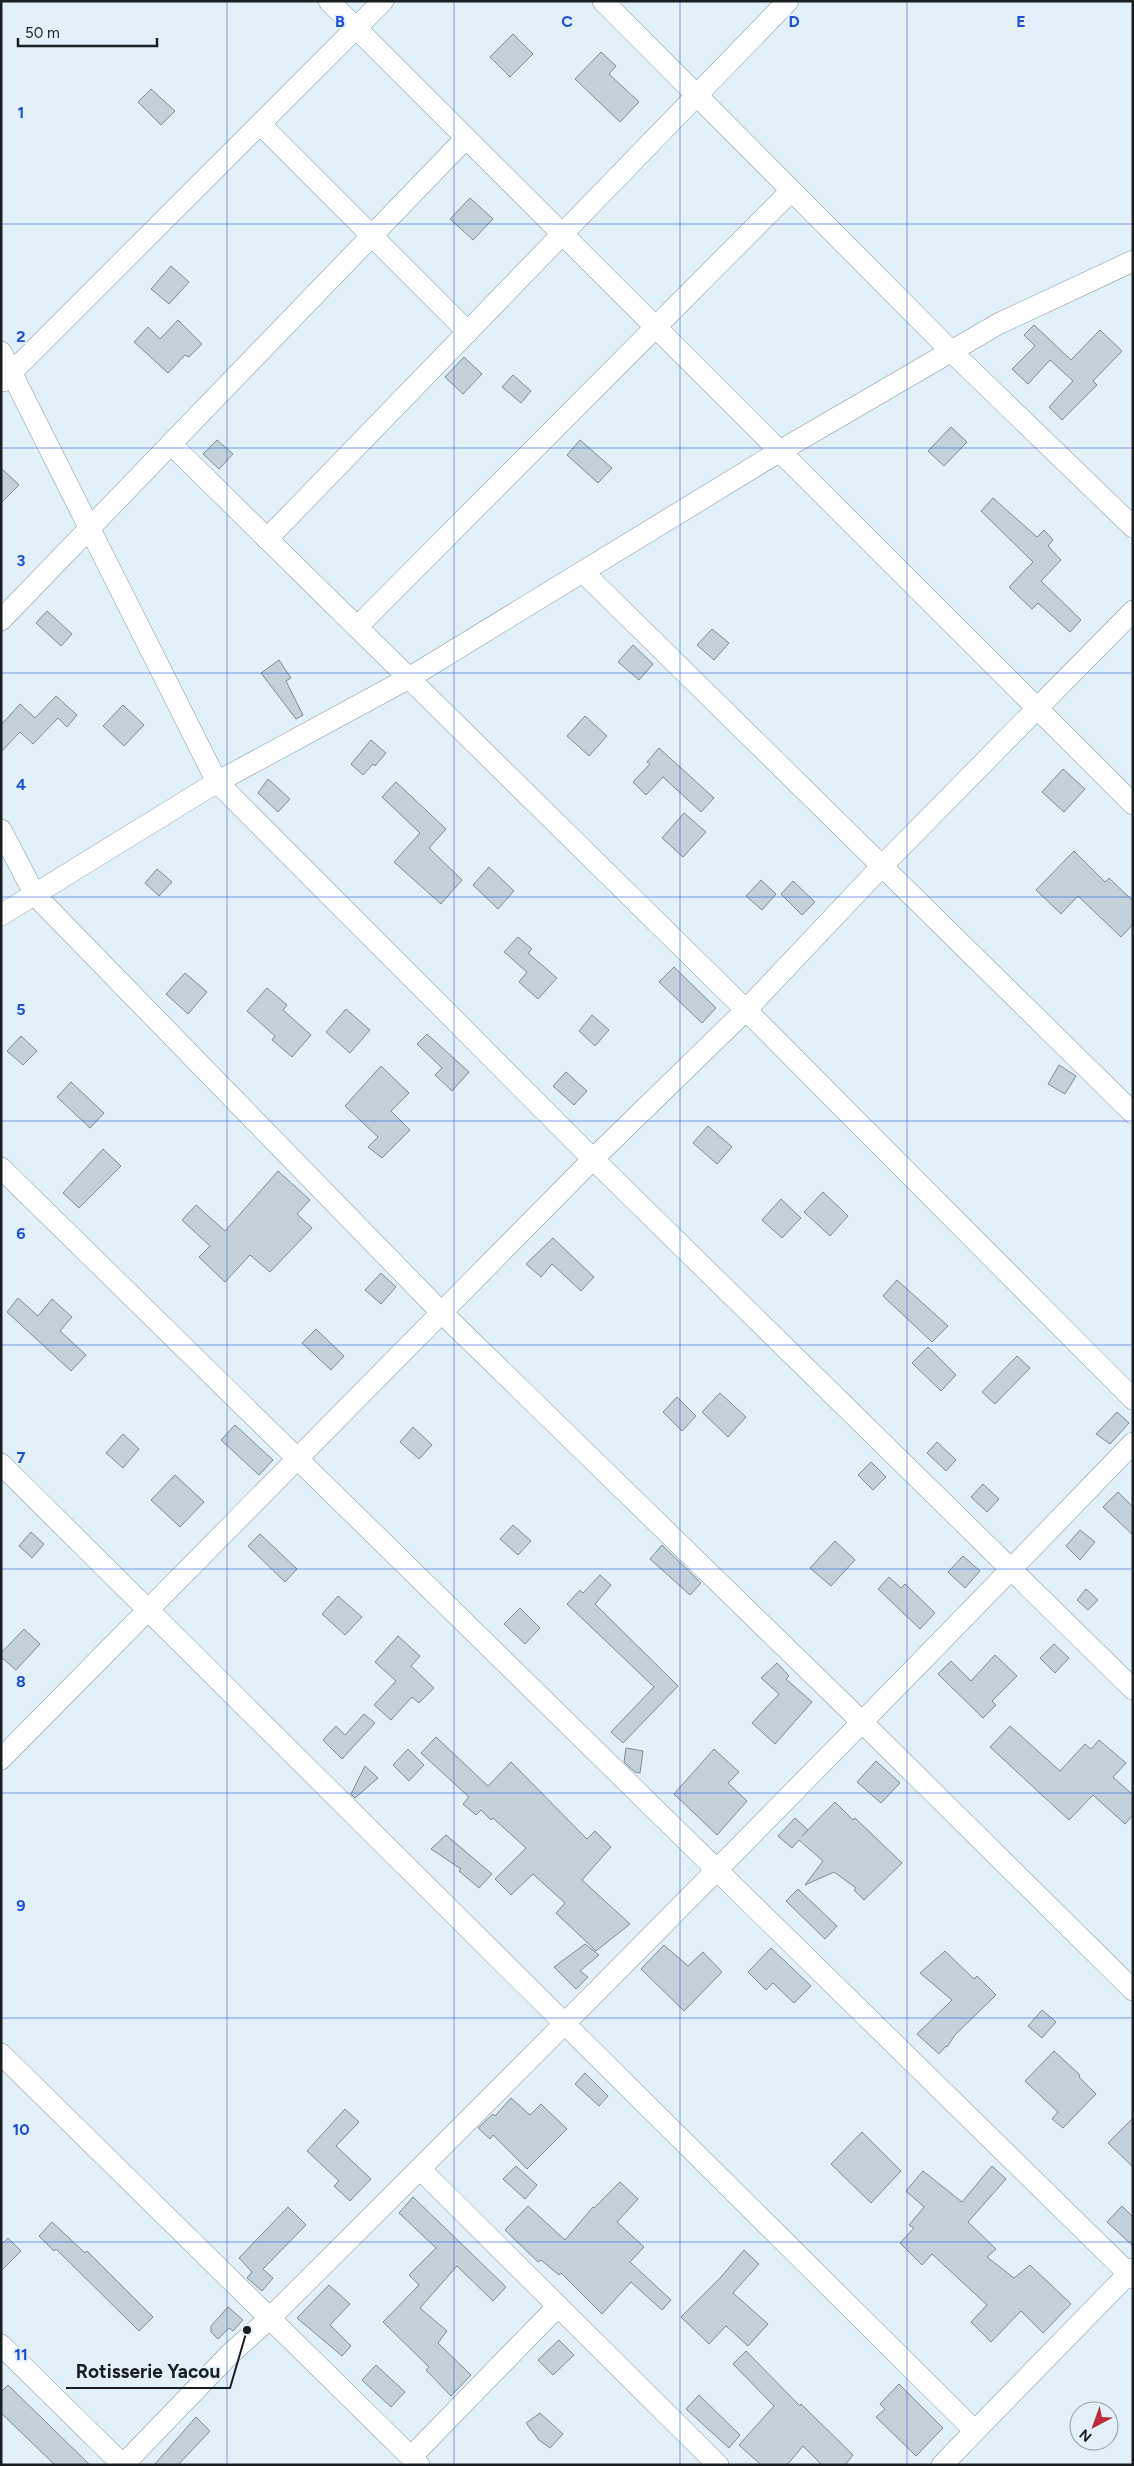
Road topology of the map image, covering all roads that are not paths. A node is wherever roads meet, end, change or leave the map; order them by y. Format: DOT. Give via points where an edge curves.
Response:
graph roads {
  1 [pos="329,1"];
  2 [pos="383,1"];
  3 [pos="603,1"];
  4 [pos="788,1"];
  5 [pos="357,29"];
  6 [pos="697,95"];
  7 [pos="261,125"];
  8 [pos="466,138"];
  9 [pos="791,191"];
  10 [pos="562,234"];
  11 [pos="372,236"];
  12 [pos="1133,262"];
  13 [pos="654,326"];
  14 [pos="468,332"];
  15 [pos="1,352"];
  16 [pos="952,352"];
  17 [pos="7,377"];
  18 [pos="171,444"];
  19 [pos="780,451"];
  20 [pos="1133,527"];
  21 [pos="90,528"];
  22 [pos="267,539"];
  23 [pos="583,572"];
  24 [pos="1133,611"];
  25 [pos="1,620"];
  26 [pos="357,627"];
  27 [pos="408,678"];
  28 [pos="1037,708"];
  29 [pos="217,782"];
  30 [pos="1133,804"];
  31 [pos="1,830"];
  32 [pos="882,866"];
  33 [pos="35,895"];
  34 [pos="1,916"];
  35 [pos="746,1010"];
  36 [pos="1133,1113"];
  37 [pos="593,1158"];
  38 [pos="1,1168"];
  39 [pos="441,1312"];
  40 [pos="1133,1399"];
  41 [pos="1133,1443"];
  42 [pos="297,1458"];
  43 [pos="1,1464"];
  44 [pos="1011,1569"];
  45 [pos="149,1610"];
  46 [pos="1133,1689"];
  47 [pos="862,1722"];
  48 [pos="1,1759"];
  49 [pos="716,1870"];
  50 [pos="1133,1990"];
  51 [pos="565,2024"];
  52 [pos="1,2054"];
  53 [pos="420,2169"];
  54 [pos="1131,2273"];
  55 [pos="558,2306"];
  56 [pos="270,2318"];
  57 [pos="1,2345"];
  58 [pos="975,2431"];
  59 [pos="416,2461"];
  60 [pos="123,2465"];
  61 [pos="718,2465"];
  62 [pos="942,2465"];
  1 -- 5 [label="street"];
  2 -- 5 [label="street"];
  3 -- 6 [label="street"];
  4 -- 6 [label="street"];
  5 -- 7 [label="street"];
  5 -- 8 [label="street"];
  6 -- 9 [label="street"];
  6 -- 10 [label="street"];
  7 -- 11 [label="street"];
  7 -- 17 [label="street"];
  8 -- 10 [label="street"];
  8 -- 11 [label="street"];
  9 -- 13 [label="street"];
  9 -- 16 [label="street"];
  10 -- 13 [label="street"];
  10 -- 14 [label="street"];
  11 -- 14 [label="street"];
  11 -- 18 [label="street"];
  12 -- 16 [label="street" via="998,324"];
  13 -- 19 [label="street"];
  13 -- 26 [label="street"];
  14 -- 22 [label="street"];
  15 -- 17 [label="street"];
  16 -- 19 [label="street"];
  16 -- 20 [label="street"];
  17 -- 21 [label="street"];
  18 -- 21 [label="street"];
  18 -- 22 [label="street"];
  19 -- 23 [label="street"];
  19 -- 28 [label="street"];
  21 -- 25 [label="street"];
  21 -- 29 [label="street"];
  22 -- 26 [label="street"];
  23 -- 27 [label="street"];
  23 -- 32 [label="street"];
  24 -- 28 [label="street"];
  26 -- 27 [label="street"];
  27 -- 29 [label="street"];
  27 -- 35 [label="street"];
  28 -- 30 [label="street"];
  28 -- 32 [label="street"];
  29 -- 33 [label="street"];
  29 -- 37 [label="street"];
  31 -- 33 [label="street"];
  32 -- 35 [label="street"];
  32 -- 36 [label="street"];
  33 -- 34 [label="street"];
  33 -- 39 [label="street"];
  35 -- 37 [label="street"];
  35 -- 40 [label="street"];
  37 -- 39 [label="street"];
  37 -- 44 [label="street"];
  38 -- 42 [label="street"];
  39 -- 42 [label="street"];
  39 -- 47 [label="street"];
  41 -- 44 [label="street"];
  42 -- 45 [label="street"];
  42 -- 49 [label="street"];
  43 -- 45 [label="street"];
  44 -- 46 [label="street"];
  44 -- 47 [label="street"];
  45 -- 48 [label="street"];
  45 -- 51 [label="street"];
  47 -- 49 [label="street"];
  47 -- 50 [label="street"];
  49 -- 51 [label="street"];
  49 -- 54 [label="street"];
  51 -- 53 [label="street"];
  51 -- 58 [label="street"];
  52 -- 56 [label="street"];
  53 -- 55 [label="street"];
  53 -- 56 [label="street"];
  54 -- 58 [label="street"];
  55 -- 59 [label="street"];
  55 -- 61 [label="street"];
  56 -- 59 [label="street"];
  56 -- 60 [label="street" via="230,2354"];
  57 -- 60 [label="street"];
  58 -- 62 [label="street"];
}
